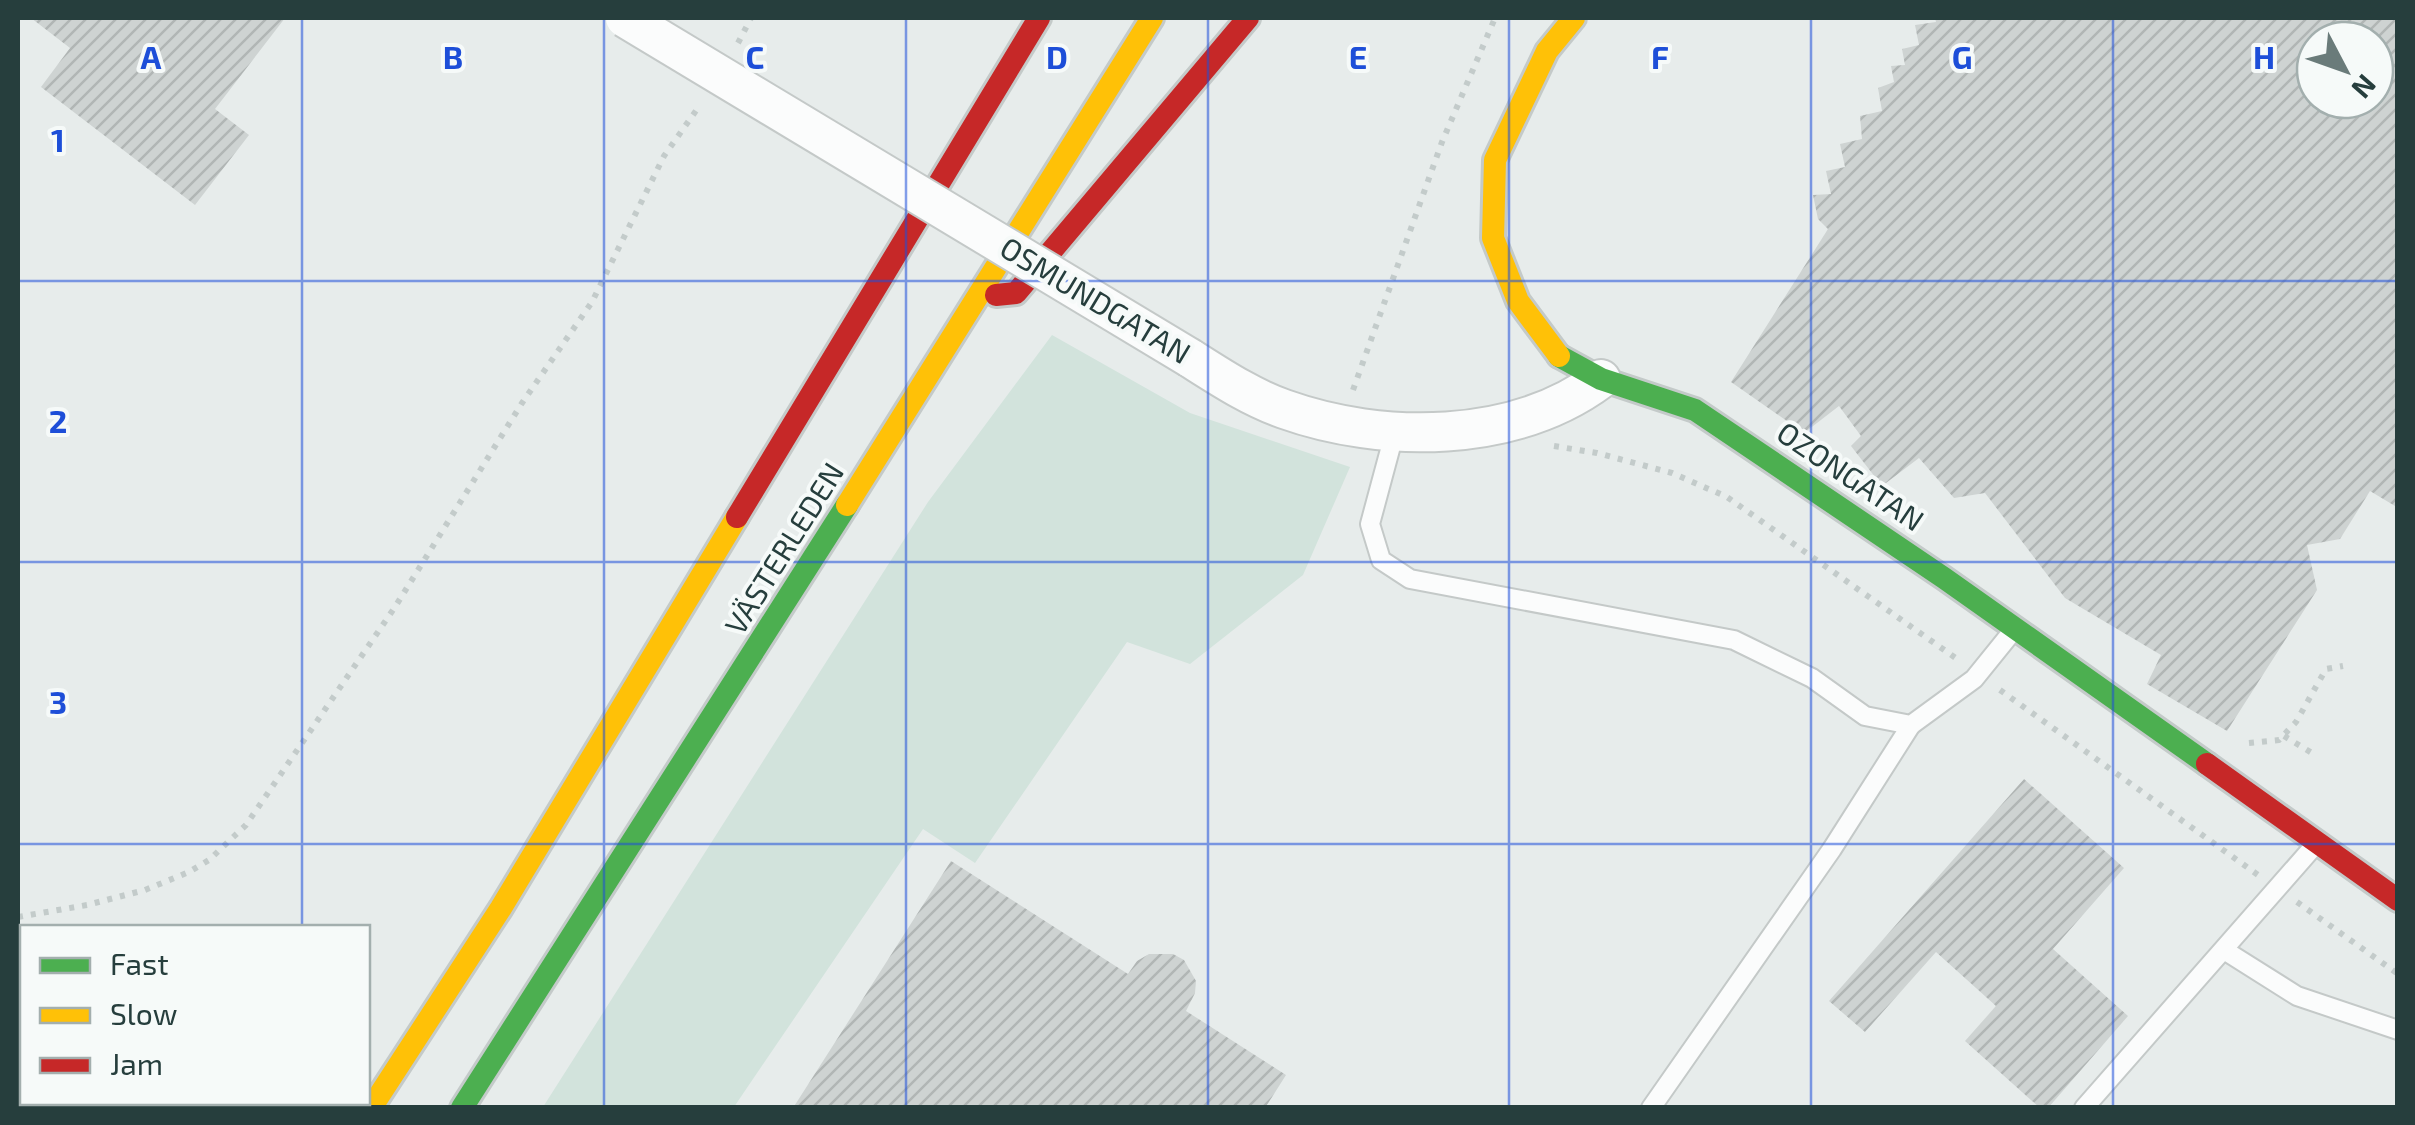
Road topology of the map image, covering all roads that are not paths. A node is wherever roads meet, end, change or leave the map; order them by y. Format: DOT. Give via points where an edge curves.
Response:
graph roads {
  1 [pos="626,18"];
  2 [pos="1152,18"];
  3 [pos="1248,18"];
  4 [pos="1574,18"];
  5 [pos="1036,20"];
  6 [pos="978,297"];
  7 [pos="1601,379"];
  8 [pos="1395,431"];
  9 [pos="2015,628"];
  10 [pos="1912,725"];
  11 [pos="2316,844"];
  12 [pos="2398,900"];
  13 [pos="2224,950"];
  14 [pos="2398,1030"];
  15 [pos="370,1108"];
  16 [pos="462,1108"];
  17 [pos="1651,1108"];
  18 [pos="2084,1108"];
  1 -- 8 [label="street, OSMUNDGATAN, bridge" via="1231,384 1281,408"];
  2 -- 6 [label="main road, VÄSTERLEDEN"];
  3 -- 6 [label="main road" via="1016,292"];
  4 -- 7 [label="main road, OZONGATAN" via="1547,51 1496,160 1493,238 1518,301 1560,357"];
  5 -- 15 [label="main road, VÄSTERLEDEN" via="501,908"];
  6 -- 16 [label="main road, VÄSTERLEDEN"];
  7 -- 8 [label="street, OSMUNDGATAN" via="1578,396 1518,418"];
  7 -- 9 [label="main road, OZONGATAN" via="1695,410"];
  8 -- 10 [label="lane" via="1370,524 1380,560 1410,579 1734,640 1812,678 1865,716"];
  9 -- 10 [label="lane" via="1974,679"];
  9 -- 11 [label="main road, OZONGATAN"];
  10 -- 17 [label="lane"];
  11 -- 12 [label="main road, OZONGATAN"];
  11 -- 13 [label="lane"];
  13 -- 14 [label="lane" via="2297,996"];
  13 -- 18 [label="lane"];
}
